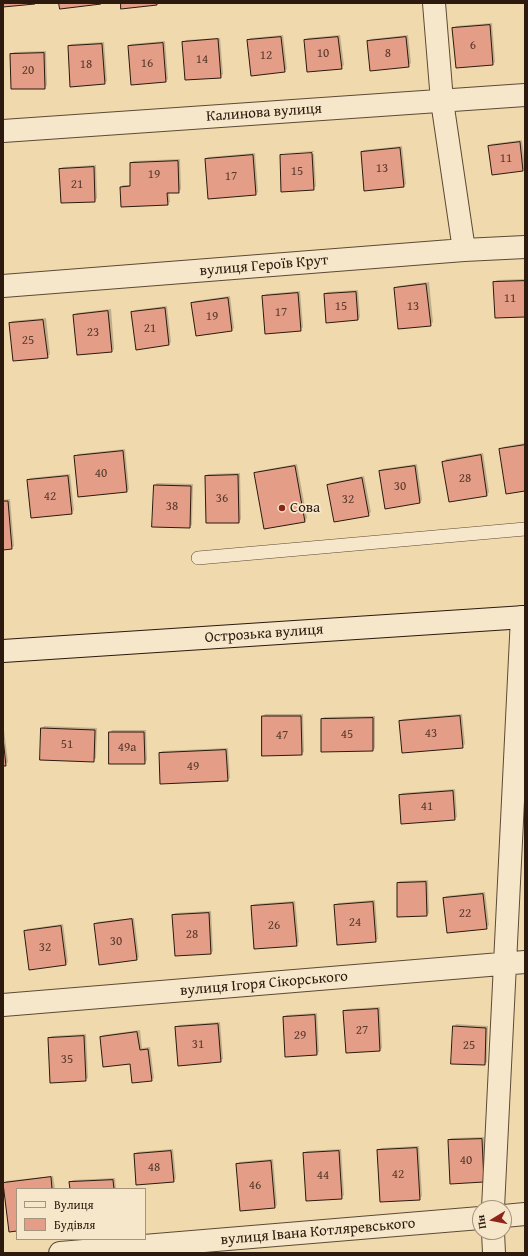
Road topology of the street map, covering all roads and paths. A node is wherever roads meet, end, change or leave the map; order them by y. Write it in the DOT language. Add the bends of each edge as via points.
graph roads {
  1 [pos="434,3"];
  2 [pos="525,95"];
  3 [pos="442,102"];
  4 [pos="3,131"];
  5 [pos="525,246"];
  6 [pos="464,250"];
  7 [pos="3,286"];
  8 [pos="525,529"];
  9 [pos="198,558"];
  10 [pos="523,617"];
  11 [pos="3,651"];
  12 [pos="515,963"];
  13 [pos="3,1005"];
  14 [pos="494,1200"];
  15 [pos="525,1214"];
  16 [pos="512,1215"];
  17 [pos="472,1219"];
  18 [pos="494,1240"];
  19 [pos="60,1253"];
  20 [pos="494,1253"];
  1 -- 3 [label="street"];
  2 -- 3 [label="street, Калинова вулиця"];
  3 -- 4 [label="street, Калинова вулиця"];
  3 -- 6 [label="street"];
  5 -- 6 [label="street, вулиця Героїв Крут"];
  6 -- 7 [label="street, вулиця Героїв Крут"];
  8 -- 9 [label="lane"];
  10 -- 11 [label="street, Острозька вулиця"];
  10 -- 12 [label="street"];
  12 -- 13 [label="street, вулиця Ігоря Сікорського"];
  12 -- 14 [label="street"];
  15 -- 16 [label="street"];
  17 -- 19 [label="street, вулиця Івана Котляревського"];
  18 -- 20 [label="street"];
}
